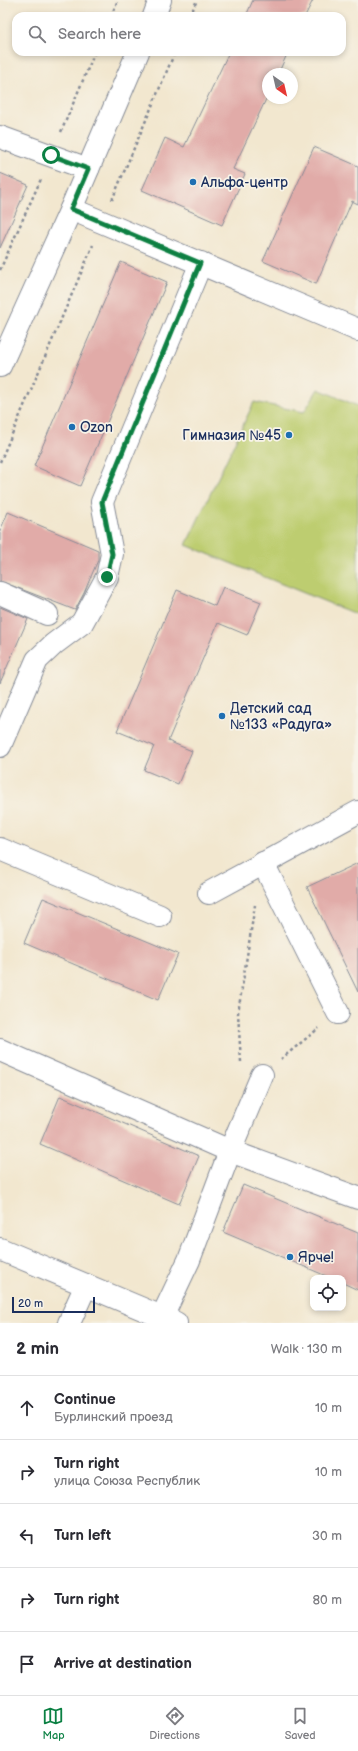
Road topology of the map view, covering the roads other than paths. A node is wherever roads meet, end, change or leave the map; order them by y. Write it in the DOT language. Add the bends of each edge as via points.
graph roads {
  1 [pos="160,0"];
  2 [pos="156,12"];
  3 [pos="136,56"];
  4 [pos="0,137"];
  5 [pos="88,169"];
  6 [pos="71,209"];
  7 [pos="200,263"];
  8 [pos="358,330"];
  9 [pos="0,366"];
  10 [pos="0,593"];
  11 [pos="48,614"];
  12 [pos="0,746"];
  13 [pos="358,812"];
  14 [pos="0,849"];
  15 [pos="263,863"];
  16 [pos="209,893"];
  17 [pos="160,916"];
  18 [pos="338,1013"];
  19 [pos="0,1050"];
  20 [pos="262,1075"];
  21 [pos="230,1151"];
  22 [pos="358,1198"];
  23 [pos="0,1249"];
  24 [pos="86,1285"];
  25 [pos="169,1320"];
  26 [pos="69,1323"];
  1 -- 2 [label="street"];
  3 -- 5 [label="street"];
  4 -- 5 [label="street"];
  5 -- 6 [label="street"];
  6 -- 7 [label="street"];
  6 -- 9 [label="street"];
  7 -- 8 [label="street"];
  7 -- 12 [label="street" via="102,502 112,554 107,577 82,624 54,644 38,660"];
  10 -- 11 [label="street"];
  13 -- 15 [label="street"];
  14 -- 17 [label="street"];
  15 -- 16 [label="street"];
  15 -- 18 [label="street"];
  19 -- 21 [label="street"];
  20 -- 21 [label="street"];
  21 -- 22 [label="street"];
  21 -- 25 [label="street"];
  23 -- 24 [label="street"];
  24 -- 25 [label="street"];
  24 -- 26 [label="street"];
}
